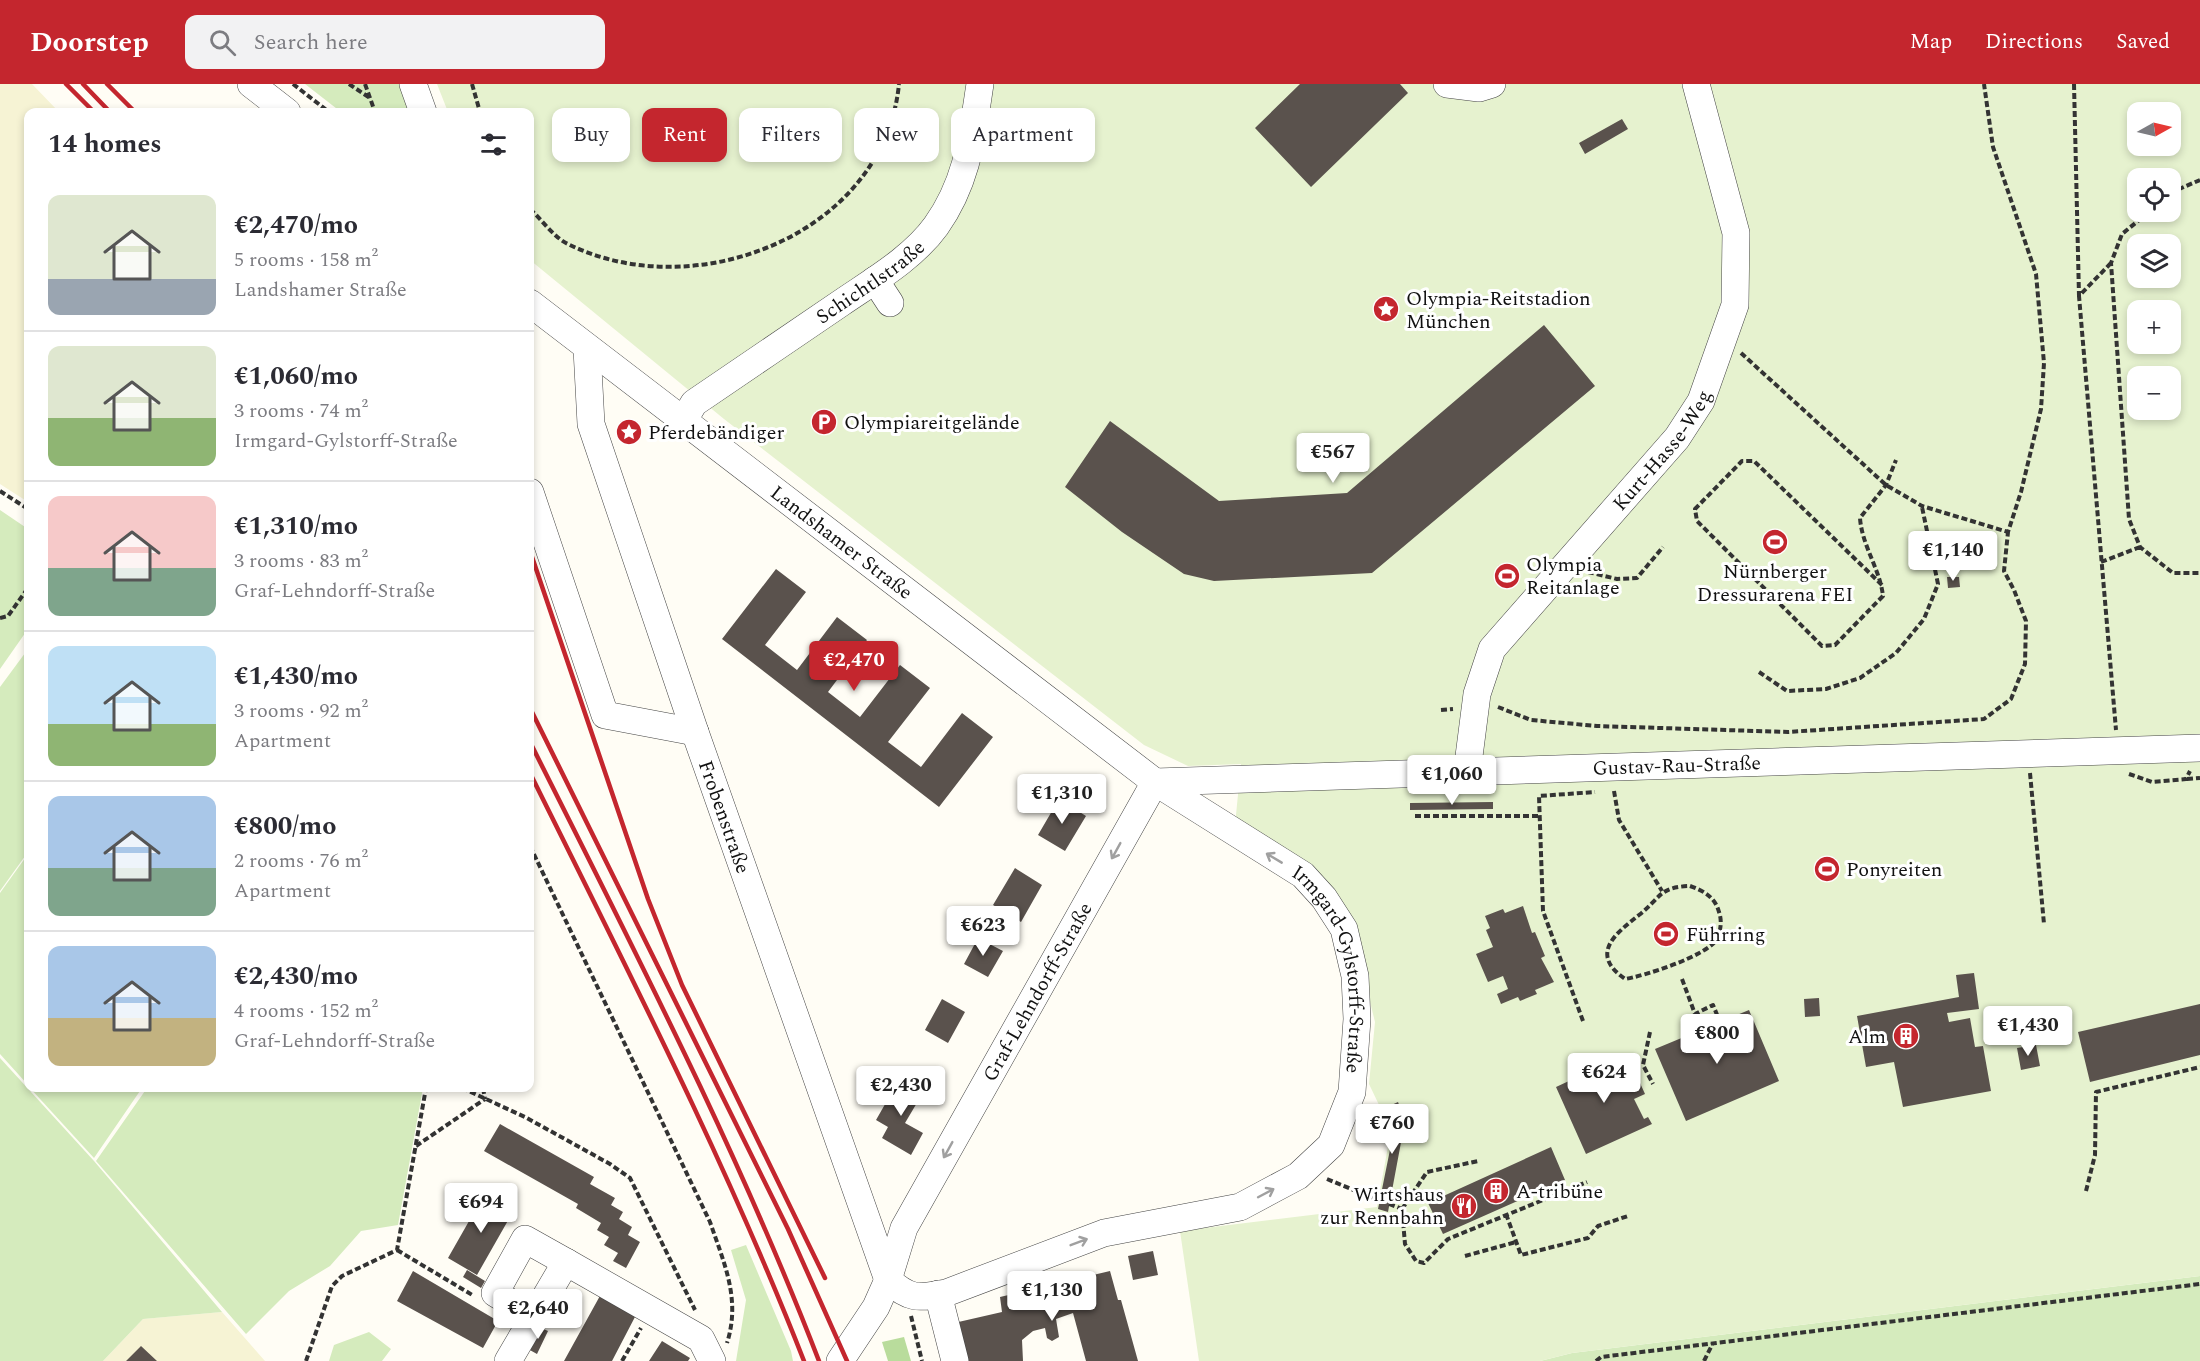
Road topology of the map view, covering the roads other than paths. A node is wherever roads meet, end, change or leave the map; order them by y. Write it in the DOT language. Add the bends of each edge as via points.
graph roads {
  1 [pos="251,84"];
  2 [pos="414,84"];
  3 [pos="980,84"];
  4 [pos="1447,84"];
  5 [pos="1492,84"];
  6 [pos="1696,84"];
  7 [pos="282,108"];
  8 [pos="422,108"];
  9 [pos="875,280"];
  10 [pos="890,303"];
  11 [pos="534,306"];
  12 [pos="587,349"];
  13 [pos="682,423"];
  14 [pos="534,504"];
  15 [pos="695,732"];
  16 [pos="2198,754"];
  17 [pos="1467,772"];
  18 [pos="1155,782"];
  19 [pos="566,1262"];
  20 [pos="896,1288"];
  21 [pos="942,1293"];
  22 [pos="534,1317"];
  23 [pos="707,1350"];
  24 [pos="508,1361"];
  25 [pos="840,1361"];
  26 [pos="955,1361"];
  1 -- 7 [label="street"];
  2 -- 8 [label="street"];
  3 -- 9 [label="street, Schichtlstraße" via="972,146 956,191 936,226"];
  4 -- 5 [label="street" via="1479,88"];
  6 -- 17 [label="street, Kurt-Hasse-Weg" via="1736,233 1735,305 1701,401 1677,438 1492,649 1477,694"];
  9 -- 10 [label="street"];
  9 -- 13 [label="street, Schichtlstraße" via="694,404"];
  11 -- 12 [label="street, Landshamer Straße"];
  12 -- 13 [label="street, Landshamer Straße"];
  12 -- 15 [label="street, Frobenstraße" via="591,424"];
  13 -- 18 [label="street, Landshamer Straße"];
  14 -- 15 [label="street" via="604,715"];
  15 -- 20 [label="street, Frobenstraße"];
  16 -- 17 [label="street, Gustav-Rau-Straße" via="2121,760"];
  17 -- 18 [label="street, Gustav-Rau-Straße"];
  18 -- 20 [label="street, Graf-Lehndorff-Straße, one-way" via="904,1228"];
  21 -- 18 [label="street, Irmgard-Gylstorff-Straße, one-way" via="1104,1233 1240,1207 1305,1170 1331,1145 1352,1092 1357,1019 1355,976 1344,930 1324,898 1303,875"];
  19 -- 22 [label="street"];
  19 -- 22 [label="street" via="525,1239 495,1293"];
  19 -- 23 [label="street"];
  20 -- 21 [label="street, Irmgard-Gylstorff-Straße"];
  20 -- 25 [label="street, Graf-Lehndorff-Straße" via="876,1307"];
  21 -- 26 [label="street"];
  22 -- 24 [label="street"];
}
